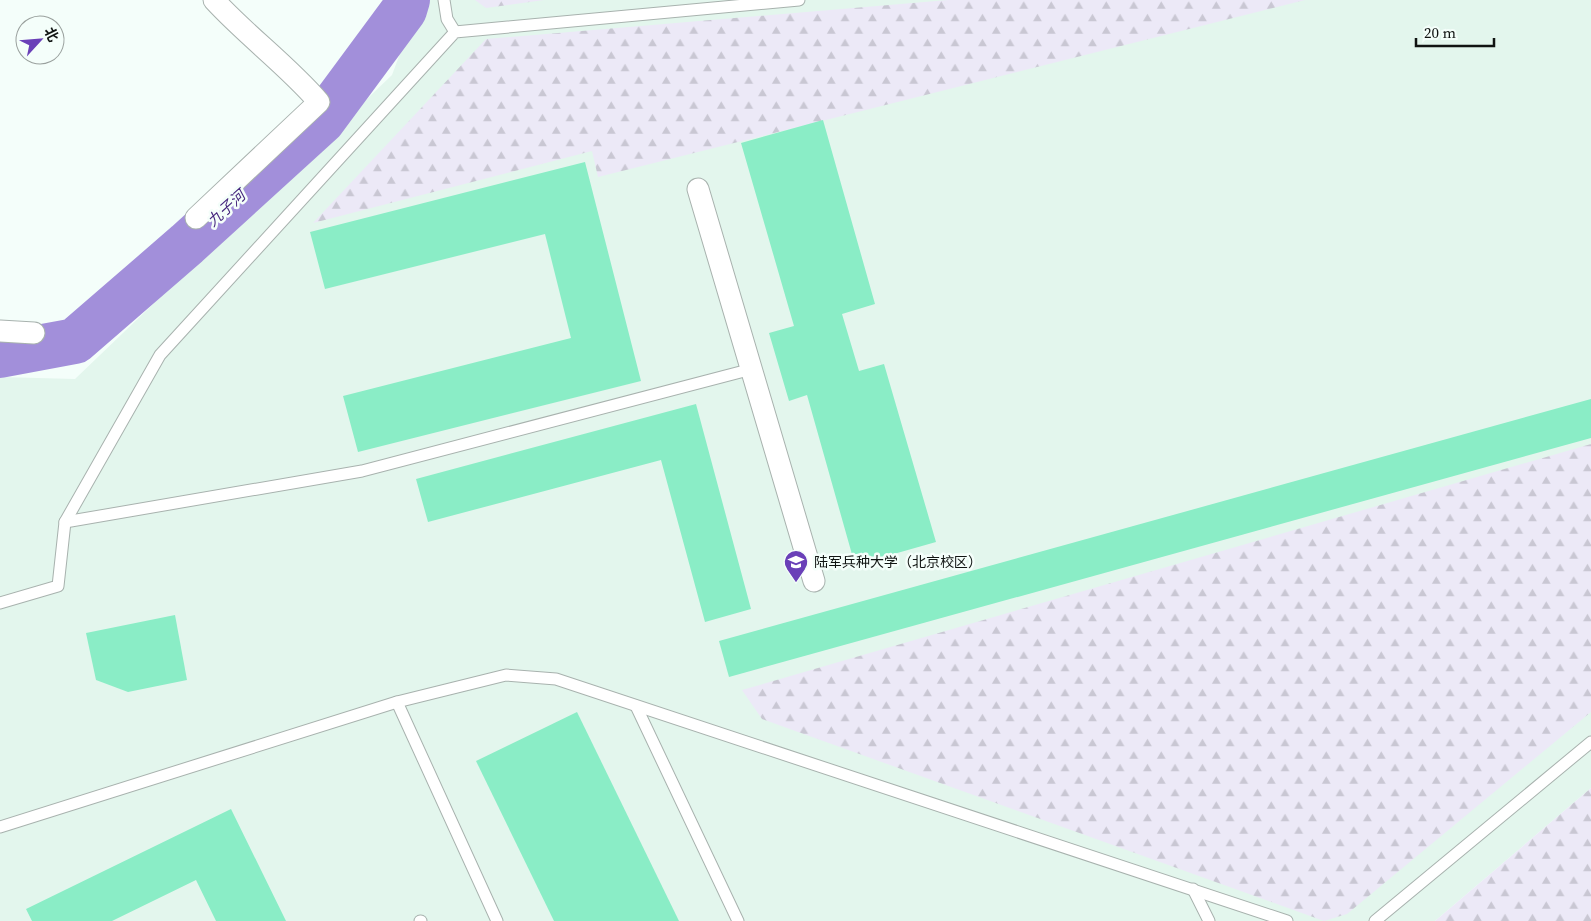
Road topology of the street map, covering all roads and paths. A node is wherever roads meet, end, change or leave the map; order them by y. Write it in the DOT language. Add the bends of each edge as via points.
graph roads {
  1 [pos="214,0"];
  2 [pos="444,0"];
  3 [pos="799,0"];
  4 [pos="455,32"];
  5 [pos="698,189"];
  6 [pos="196,218"];
  7 [pos="0,331"];
  8 [pos="34,333"];
  9 [pos="752,369"];
  10 [pos="65,522"];
  11 [pos="814,580"];
  12 [pos="0,603"];
  13 [pos="397,702"];
  14 [pos="636,706"];
  15 [pos="1591,742"];
  16 [pos="0,828"];
  17 [pos="1193,889"];
  18 [pos="498,921"];
  19 [pos="738,921"];
  20 [pos="1209,921"];
  21 [pos="1287,921"];
  22 [pos="1376,921"];
  1 -- 6 [label="street" via="302,82 319,102"];
  2 -- 4 [label="lane" via="447,19"];
  3 -- 4 [label="lane"];
  4 -- 10 [label="lane" via="160,355"];
  5 -- 9 [label="street"];
  7 -- 8 [label="street"];
  9 -- 10 [label="lane" via="362,471"];
  9 -- 11 [label="street"];
  10 -- 12 [label="lane" via="58,586"];
  13 -- 14 [label="lane" via="506,675 556,679"];
  13 -- 16 [label="lane"];
  13 -- 18 [label="lane"];
  14 -- 17 [label="lane"];
  14 -- 19 [label="lane"];
  15 -- 22 [label="lane"];
  17 -- 20 [label="lane"];
  17 -- 21 [label="lane"];
}
